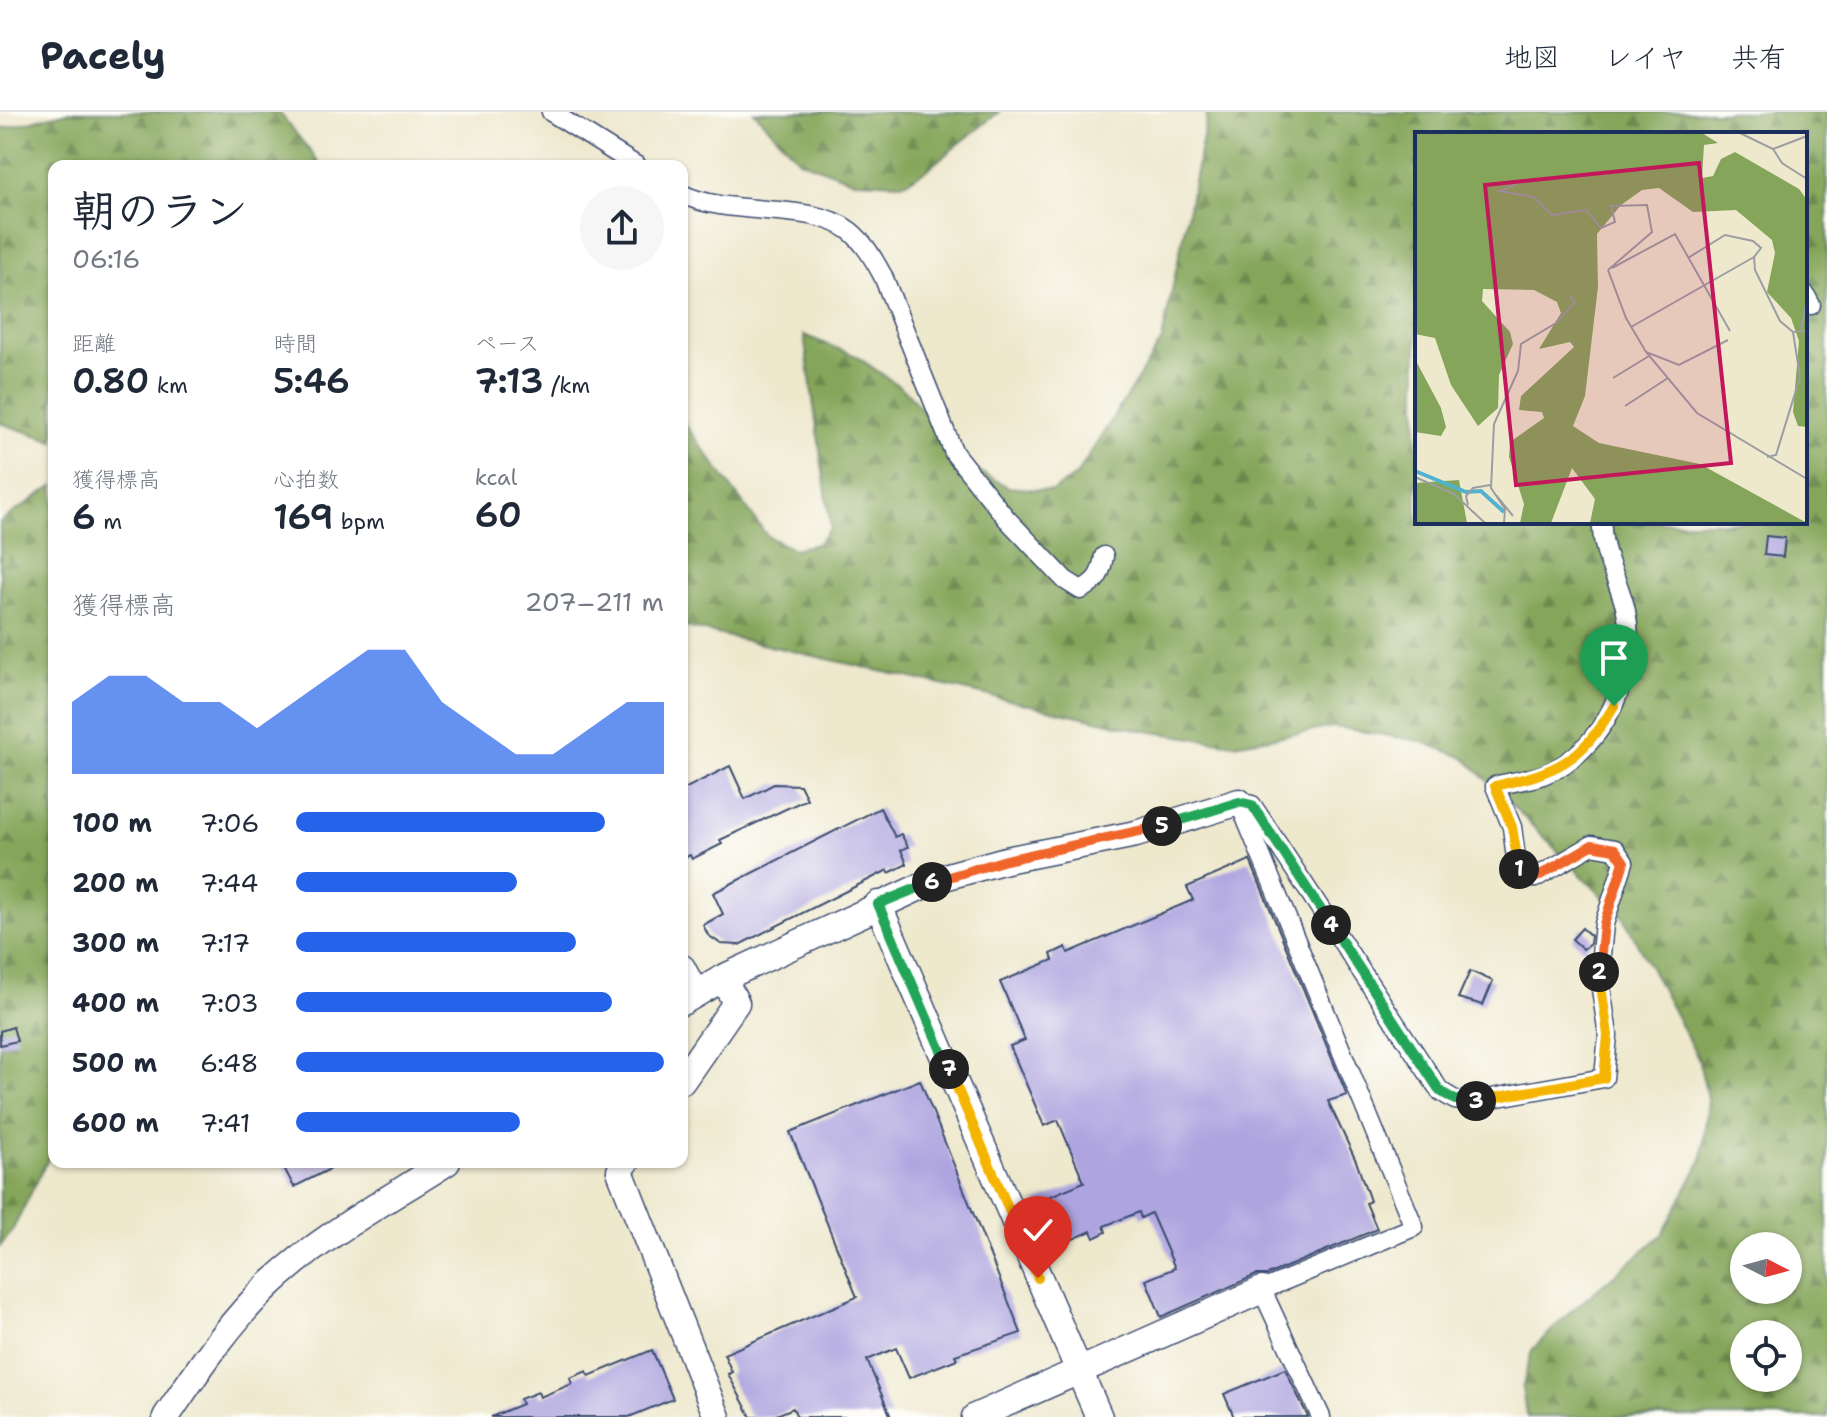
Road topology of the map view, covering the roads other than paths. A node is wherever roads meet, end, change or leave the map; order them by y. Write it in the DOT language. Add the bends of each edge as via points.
graph roads {
  1 [pos="551,112"];
  2 [pos="627,160"];
  3 [pos="688,197"];
  4 [pos="1602,524"];
  5 [pos="1104,556"];
  6 [pos="1239,802"];
  7 [pos="878,904"];
  8 [pos="723,978"];
  9 [pos="688,998"];
  10 [pos="688,1072"];
  11 [pos="438,1168"];
  12 [pos="622,1168"];
  13 [pos="1262,1290"];
  14 [pos="1078,1371"];
  15 [pos="166,1417"];
  16 [pos="717,1417"];
  17 [pos="975,1417"];
  18 [pos="1099,1417"];
  19 [pos="1321,1417"];
  1 -- 2 [label="street"];
  3 -- 5 [label="street" via="710,206 825,218 849,231 883,276 954,453 971,475 1006,518 1081,590 1101,576"];
  4 -- 6 [label="street" via="1628,626 1614,706 1592,741 1573,758 1544,775 1495,786 1522,872 1535,878 1592,845 1615,849 1624,862 1604,924 1599,976 1608,1035 1604,1078 1470,1102 1440,1091 1252,805"];
  6 -- 7 [label="street" via="1136,834 937,879"];
  6 -- 13 [label="street" via="1414,1227"];
  7 -- 8 [label="street"];
  7 -- 14 [label="street"];
  8 -- 9 [label="street"];
  8 -- 10 [label="street" via="736,1003"];
  11 -- 15 [label="street" via="322,1243 272,1283 228,1328"];
  12 -- 16 [label="street"];
  13 -- 14 [label="street"];
  13 -- 19 [label="street"];
  14 -- 17 [label="street"];
  14 -- 18 [label="street"];
}
